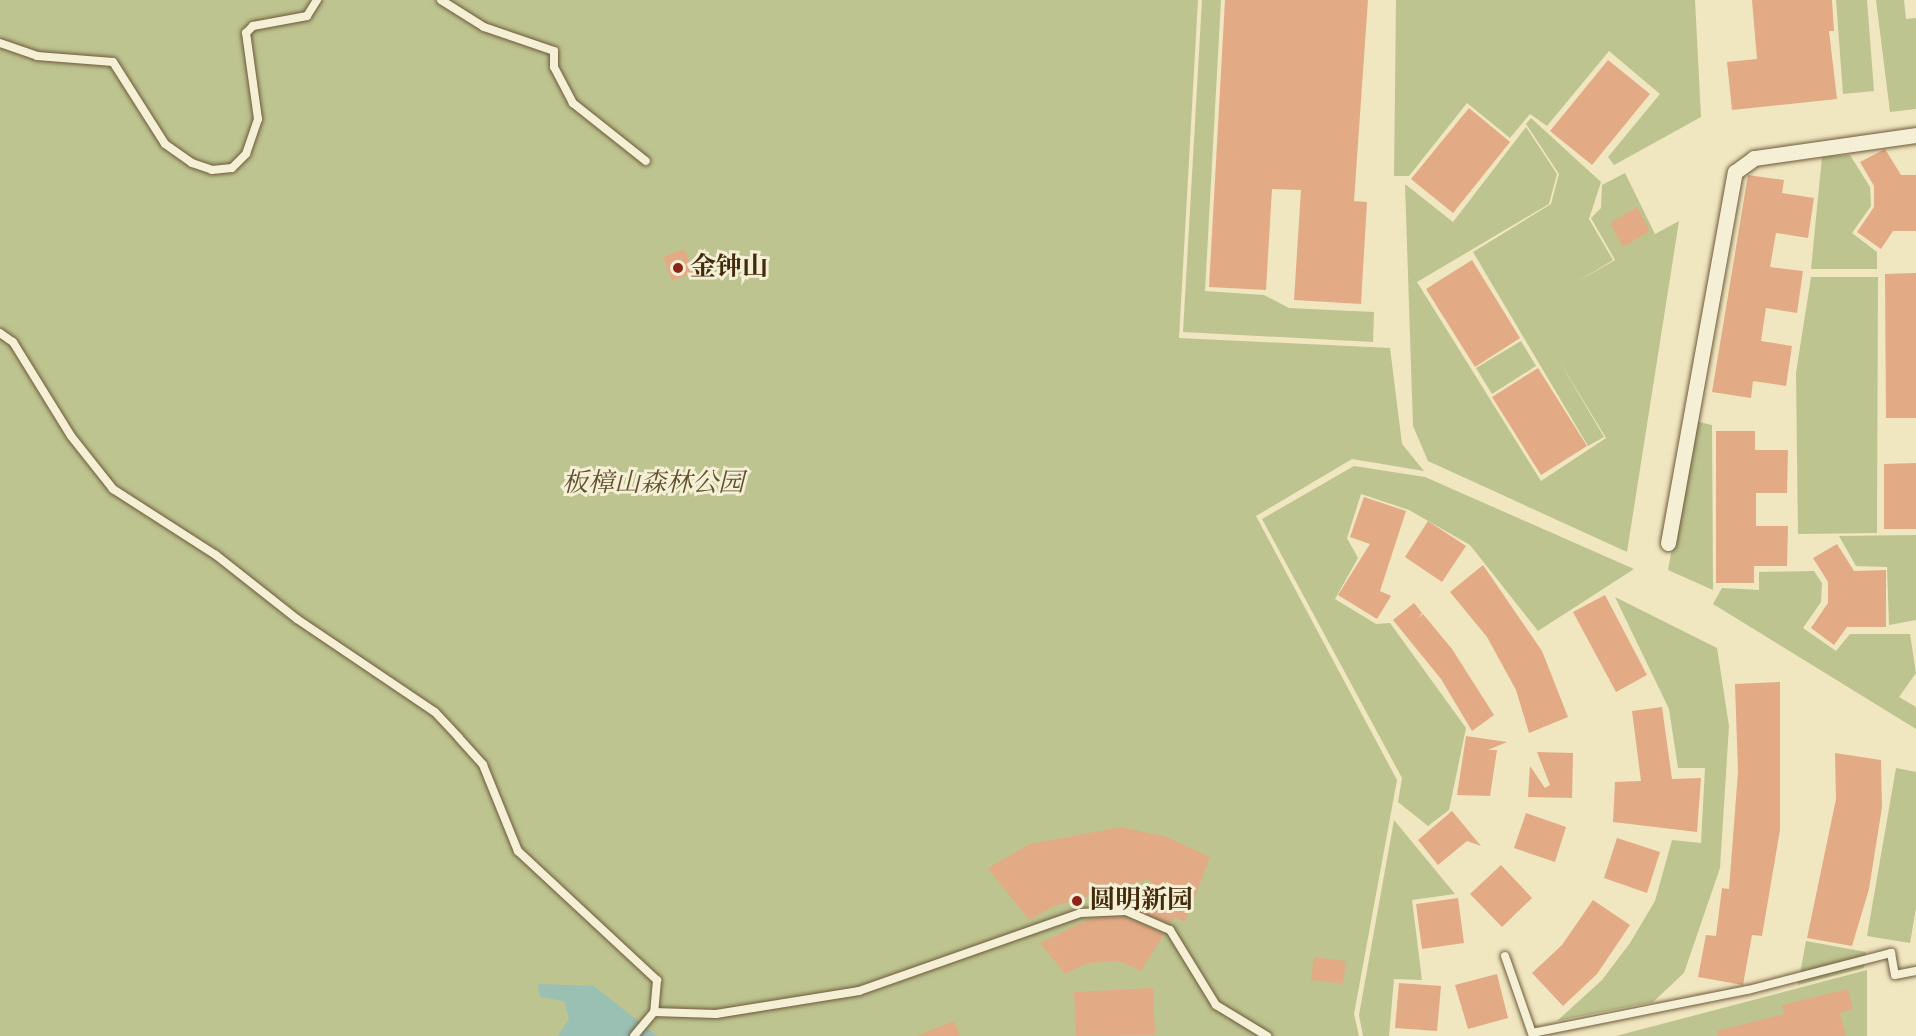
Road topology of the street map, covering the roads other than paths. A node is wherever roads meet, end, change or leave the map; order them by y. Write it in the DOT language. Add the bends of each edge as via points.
graph roads {
  1 [pos="317,0"];
  2 [pos="441,0"];
  3 [pos="0,43"];
  4 [pos="1916,135"];
  5 [pos="646,161"];
  6 [pos="0,333"];
  7 [pos="1668,543"];
  8 [pos="1505,956"];
  9 [pos="1916,971"];
  10 [pos="654,1012"];
  11 [pos="634,1036"];
  12 [pos="1267,1036"];
  1 -- 3 [label="lane" via="307,16 253,26 246,33 258,119 246,154 232,168 212,170 192,163 165,144 113,62 37,56"];
  2 -- 5 [label="lane" via="484,27 554,51 557,73 573,103"];
  4 -- 7 [label="street" via="1754,158 1735,172"];
  6 -- 10 [label="lane" via="13,342 71,436 112,489 216,555 297,619 435,712 483,765 518,851 657,980"];
  8 -- 9 [label="lane" via="1532,1033 1748,990 1891,953 1895,975"];
  10 -- 11 [label="lane"];
  10 -- 12 [label="lane" via="716,1014 859,991 1080,912 1126,911 1170,930 1216,1005"];
}
